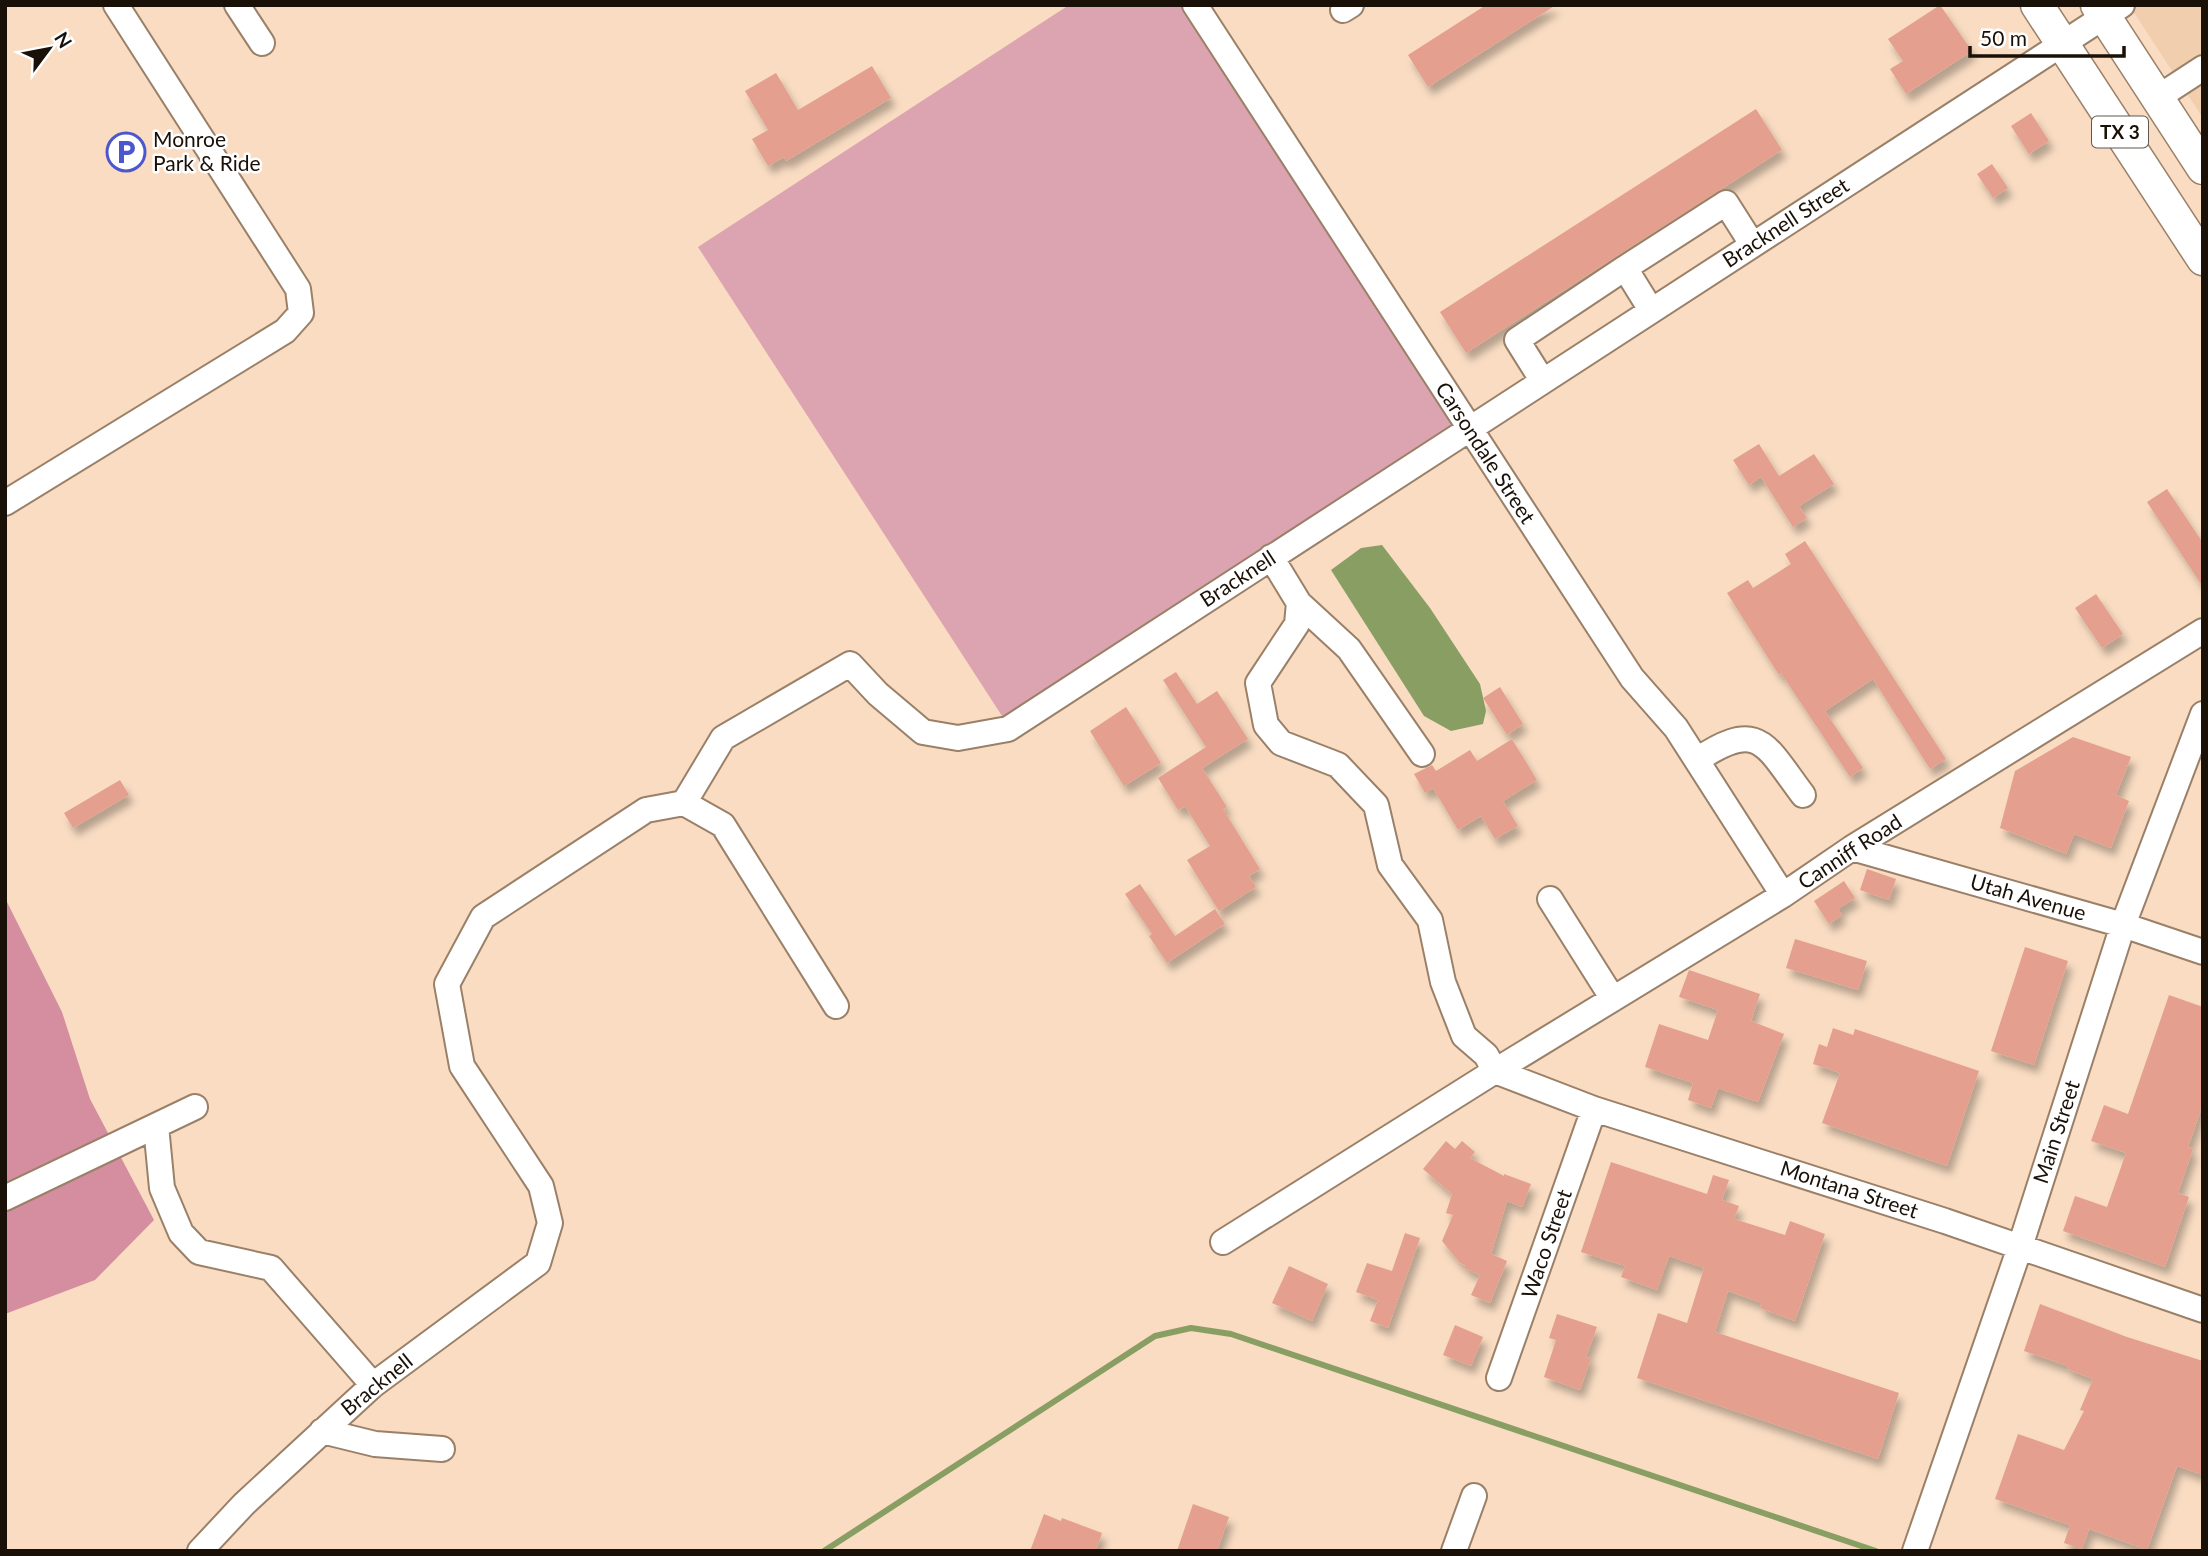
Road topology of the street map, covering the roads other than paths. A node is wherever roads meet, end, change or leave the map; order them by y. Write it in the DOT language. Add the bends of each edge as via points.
graph roads {
  1 [pos="116,5"];
  2 [pos="237,5"];
  3 [pos="1195,5"];
  4 [pos="2037,5"];
  5 [pos="2108,9"];
  6 [pos="262,43"];
  7 [pos="2063,44"];
  8 [pos="2203,68"];
  9 [pos="2157,98"];
  10 [pos="2203,168"];
  11 [pos="1752,244"];
  12 [pos="2203,259"];
  13 [pos="1625,268"];
  14 [pos="1651,310"];
  15 [pos="1542,380"];
  16 [pos="1468,428"];
  17 [pos="5,503"];
  18 [pos="1271,557"];
  19 [pos="1299,603"];
  20 [pos="2203,631"];
  21 [pos="2203,714"];
  22 [pos="1422,754"];
  23 [pos="1697,760"];
  24 [pos="1803,795"];
  25 [pos="684,803"];
  26 [pos="1852,848"];
  27 [pos="1783,895"];
  28 [pos="1550,899"];
  29 [pos="2123,925"];
  30 [pos="2203,952"];
  31 [pos="1613,999"];
  32 [pos="836,1006"];
  33 [pos="1495,1071"];
  34 [pos="195,1107"];
  35 [pos="1594,1109"];
  36 [pos="156,1126"];
  37 [pos="5,1198"];
  38 [pos="1223,1242"];
  39 [pos="2020,1247"];
  40 [pos="2203,1310"];
  41 [pos="1499,1378"];
  42 [pos="373,1385"];
  43 [pos="322,1431"];
  44 [pos="442,1449"];
  45 [pos="1474,1496"];
  46 [pos="1917,1544"];
  47 [pos="200,1551"];
  48 [pos="1454,1551"];
  1 -- 17 [label="street" via="299,289 301,313 285,331"];
  2 -- 6 [label="street"];
  3 -- 16 [label="street, Carsondale Street"];
  4 -- 7 [label="main road, TX 3"];
  5 -- 7 [label="street, Bracknell Street"];
  5 -- 9 [label="main road, TX 3"];
  7 -- 11 [label="street, Bracknell Street"];
  7 -- 12 [label="main road, TX 3"];
  8 -- 9 [label="street"];
  9 -- 10 [label="main road, TX 3"];
  11 -- 13 [label="street" via="1726,203"];
  11 -- 14 [label="street, Bracknell Street"];
  13 -- 14 [label="street"];
  13 -- 15 [label="street" via="1517,340"];
  14 -- 15 [label="street, Bracknell Street"];
  15 -- 16 [label="street, Bracknell Street"];
  16 -- 18 [label="street, Bracknell"];
  16 -- 23 [label="street, Carsondale Street" via="1632,678"];
  18 -- 19 [label="street"];
  18 -- 25 [label="street, Bracknell" via="1008,729 958,738 923,732 850,664 723,738"];
  19 -- 22 [label="street" via="1349,649"];
  19 -- 33 [label="street" via="1297,624 1258,684 1266,725 1281,743 1338,765 1376,805 1390,865 1430,920 1443,982 1464,1036 1486,1055"];
  20 -- 26 [label="street, Canniff Road"];
  21 -- 29 [label="street, Main Street"];
  23 -- 24 [label="street" via="1744,737 1770,752"];
  23 -- 27 [label="street, Carsondale Street"];
  25 -- 32 [label="street" via="723,825"];
  25 -- 42 [label="street, Bracknell" via="646,810 483,917 447,984 462,1066 541,1186 550,1223 538,1263"];
  26 -- 27 [label="street, Canniff Road"];
  26 -- 29 [label="street, Utah Avenue"];
  27 -- 31 [label="street, Canniff Road"];
  28 -- 31 [label="street"];
  29 -- 30 [label="street, Utah Avenue"];
  29 -- 39 [label="street, Main Street"];
  31 -- 33 [label="street, Canniff Road"];
  33 -- 35 [label="street, Montana Street"];
  33 -- 38 [label="street, Canniff Road"];
  34 -- 36 [label="street"];
  35 -- 39 [label="street, Montana Street"];
  35 -- 41 [label="street, Waco Street"];
  36 -- 37 [label="street"];
  36 -- 42 [label="street" via="162,1188 181,1233 199,1252 271,1268"];
  39 -- 40 [label="street, Montana Street"];
  39 -- 46 [label="street, Main Street"];
  42 -- 43 [label="street, Bracknell"];
  43 -- 44 [label="street" via="375,1444"];
  43 -- 47 [label="street, Bracknell"];
  45 -- 48 [label="street"];
}
